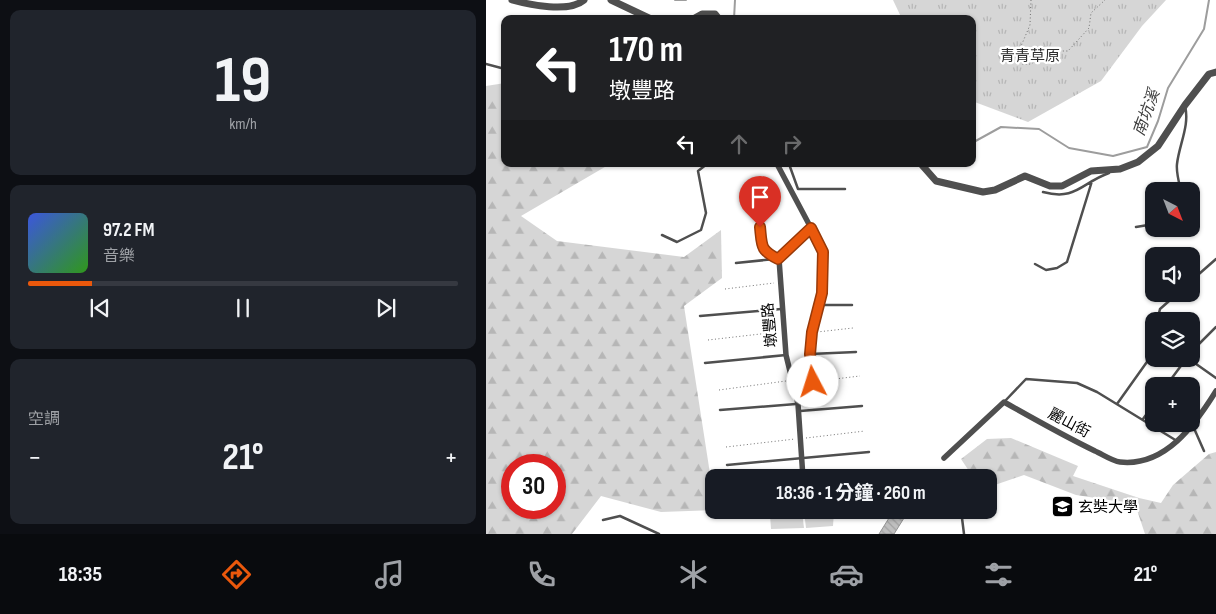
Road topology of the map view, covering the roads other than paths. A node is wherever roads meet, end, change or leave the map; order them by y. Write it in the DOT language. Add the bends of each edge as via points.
graph roads {
  1 [pos="512,0"];
  2 [pos="584,0"];
  3 [pos="612,0"];
  4 [pos="643,15"];
  5 [pos="486,64"];
  6 [pos="501,68"];
  7 [pos="1216,72"];
  8 [pos="1185,105"];
  9 [pos="703,167"];
  10 [pos="778,167"];
  11 [pos="790,167"];
  12 [pos="924,167"];
  13 [pos="1120,169"];
  14 [pos="1092,181"];
  15 [pos="1180,182"];
  16 [pos="756,187"];
  17 [pos="845,189"];
  18 [pos="1043,192"];
  19 [pos="1145,225"];
  20 [pos="1136,226"];
  21 [pos="811,228"];
  22 [pos="662,235"];
  23 [pos="778,259"];
  24 [pos="1216,259"];
  25 [pos="736,263"];
  26 [pos="1035,264"];
  27 [pos="1200,273"];
  28 [pos="1167,302"];
  29 [pos="818,305"];
  30 [pos="852,305"];
  31 [pos="781,309"];
  32 [pos="1159,312"];
  33 [pos="700,316"];
  34 [pos="1216,326"];
  35 [pos="1200,343"];
  36 [pos="856,352"];
  37 [pos="810,354"];
  38 [pos="786,355"];
  39 [pos="705,363"];
  40 [pos="1145,365"];
  41 [pos="1181,367"];
  42 [pos="1199,367"];
  43 [pos="1173,377"];
  44 [pos="1216,378"];
  45 [pos="813,382"];
  46 [pos="1216,391"];
  47 [pos="1004,402"];
  48 [pos="798,404"];
  49 [pos="1117,404"];
  50 [pos="862,406"];
  51 [pos="720,410"];
  52 [pos="798,411"];
  53 [pos="1200,414"];
  54 [pos="1145,416"];
  55 [pos="1142,420"];
  56 [pos="1186,432"];
  57 [pos="1195,432"];
  58 [pos="1178,441"];
  59 [pos="1204,451"];
  60 [pos="869,452"];
  61 [pos="802,458"];
  62 [pos="944,458"];
  63 [pos="727,465"];
  64 [pos="803,469"];
  65 [pos="962,519"];
  66 [pos="604,520"];
  67 [pos="659,534"];
  68 [pos="964,534"];
  1 -- 2 [label="street" via="564,8"];
  3 -- 4 [label="street"];
  5 -- 6 [label="lane"];
  7 -- 8 [label="street" via="1209,74"];
  8 -- 13 [label="street" via="1158,146 1138,162"];
  8 -- 15 [label="lane" via="1187,114 1177,165"];
  9 -- 22 [label="lane" via="698,171 706,213 701,230 677,242"];
  10 -- 21 [label="street"];
  11 -- 17 [label="lane" via="798,189"];
  12 -- 13 [label="street" via="936,181 983,192 1024,176 1050,186 1062,186 1091,171"];
  13 -- 14 [label="lane"];
  14 -- 18 [label="lane" via="1068,195"];
  14 -- 26 [label="lane" via="1067,262 1046,270"];
  16 -- 23 [label="street" via="762,246 765,252"];
  19 -- 20 [label="lane"];
  21 -- 23 [label="street"];
  21 -- 29 [label="street" via="823,252 822,293"];
  23 -- 25 [label="lane"];
  23 -- 31 [label="street, 墩豐路"];
  24 -- 27 [label="lane"];
  28 -- 32 [label="lane"];
  29 -- 30 [label="lane"];
  29 -- 37 [label="street"];
  31 -- 33 [label="lane"];
  31 -- 38 [label="street, 墩豐路"];
  34 -- 35 [label="lane"];
  36 -- 37 [label="lane"];
  37 -- 45 [label="street"];
  38 -- 39 [label="lane"];
  38 -- 48 [label="street, 墩豐路"];
  40 -- 49 [label="lane"];
  41 -- 43 [label="lane"];
  42 -- 44 [label="lane"];
  46 -- 53 [label="street, 麗山街"];
  47 -- 49 [label="lane" via="1026,379 1076,383"];
  47 -- 58 [label="street, 麗山街" via="1118,462 1140,461 1160,454"];
  47 -- 62 [label="street"];
  48 -- 51 [label="lane"];
  48 -- 52 [label="street, 墩豐路"];
  49 -- 55 [label="lane"];
  50 -- 52 [label="lane"];
  52 -- 61 [label="street, 墩豐路"];
  54 -- 55 [label="lane"];
  55 -- 58 [label="lane"];
  56 -- 58 [label="street, 麗山街"];
  57 -- 59 [label="lane"];
  60 -- 61 [label="lane"];
  61 -- 63 [label="lane"];
  61 -- 64 [label="street, 墩豐路"];
  65 -- 68 [label="lane"];
  66 -- 67 [label="lane" via="620,516"];
}
